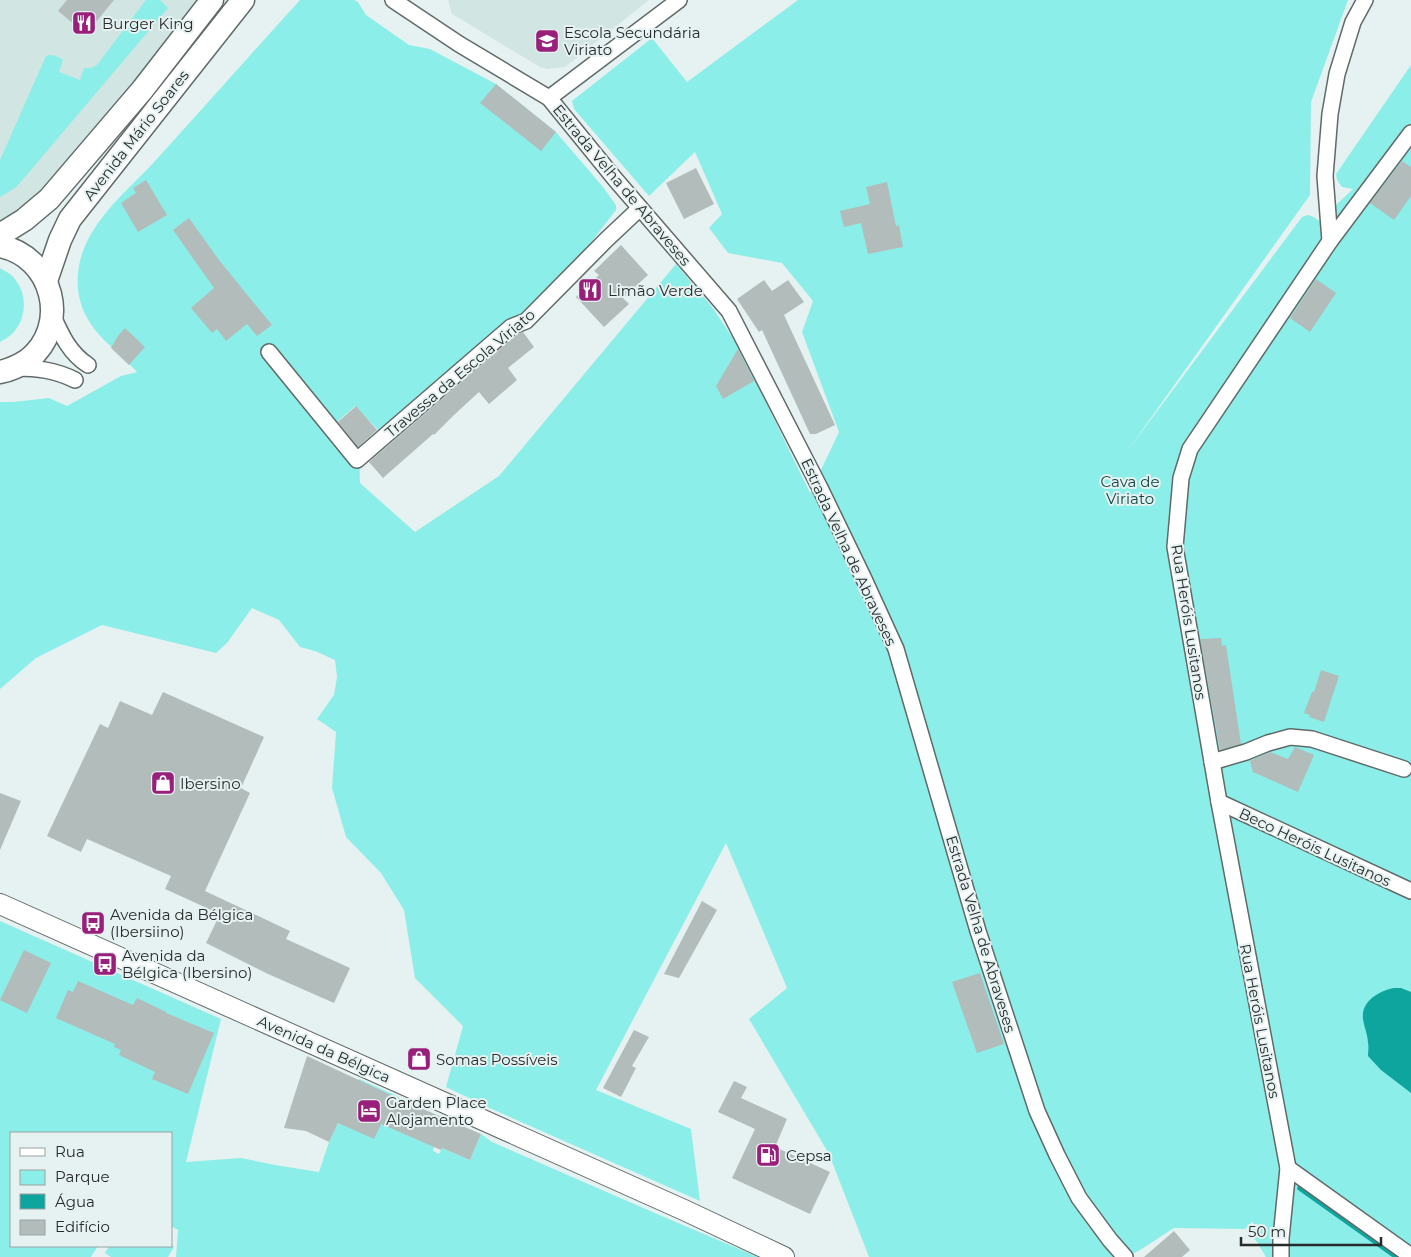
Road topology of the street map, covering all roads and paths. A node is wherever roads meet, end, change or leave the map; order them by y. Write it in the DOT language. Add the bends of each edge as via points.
graph roads {
  1 [pos="212,0"];
  2 [pos="243,0"];
  3 [pos="393,0"];
  4 [pos="679,0"];
  5 [pos="1365,0"];
  6 [pos="549,98"];
  7 [pos="1411,133"];
  8 [pos="640,208"];
  9 [pos="0,235"];
  10 [pos="1330,241"];
  11 [pos="0,246"];
  12 [pos="46,280"];
  13 [pos="52,314"];
  14 [pos="269,352"];
  15 [pos="88,365"];
  16 [pos="7,370"];
  17 [pos="75,380"];
  18 [pos="1212,762"];
  19 [pos="1404,769"];
  20 [pos="1219,802"];
  21 [pos="1411,891"];
  22 [pos="0,904"];
  23 [pos="1288,1168"];
  24 [pos="1411,1256"];
  25 [pos="784,1257"];
  26 [pos="1125,1257"];
  27 [pos="1281,1257"];
  1 -- 9 [label="main road, Avenida Mário Soares" via="50,200"];
  2 -- 12 [label="main road, Avenida Mário Soares" via="70,219"];
  3 -- 6 [label="street, Estrada Velha de Abraveses"];
  4 -- 6 [label="street"];
  5 -- 10 [label="street" via="1353,22 1337,74 1332,105 1325,176"];
  6 -- 8 [label="street, Estrada Velha de Abraveses"];
  7 -- 10 [label="street, Rua Heróis Lusitanos"];
  8 -- 14 [label="street, Travessa da Escola Viriato" via="526,321 511,327 357,460"];
  8 -- 26 [label="street, Estrada Velha de Abraveses" via="729,311 864,579 896,649 978,930 1038,1110 1079,1198"];
  10 -- 18 [label="street, Rua Heróis Lusitanos" via="1190,449 1181,478 1175,547"];
  11 -- 12 [label="main road" via="20,253"];
  12 -- 13 [label="main road"];
  13 -- 15 [label="street" via="71,350"];
  13 -- 16 [label="main road" via="40,346 29,359"];
  16 -- 17 [label="street" via="36,368"];
  18 -- 19 [label="street" via="1290,737 1312,739"];
  18 -- 20 [label="street, Rua Heróis Lusitanos"];
  20 -- 21 [label="street, Beco Heróis Lusitanos"];
  20 -- 23 [label="street, Rua Heróis Lusitanos"];
  22 -- 25 [label="main road, Avenida da Bélgica"];
  23 -- 24 [label="street"];
  23 -- 27 [label="street, Rua Heróis Lusitanos"];
}
